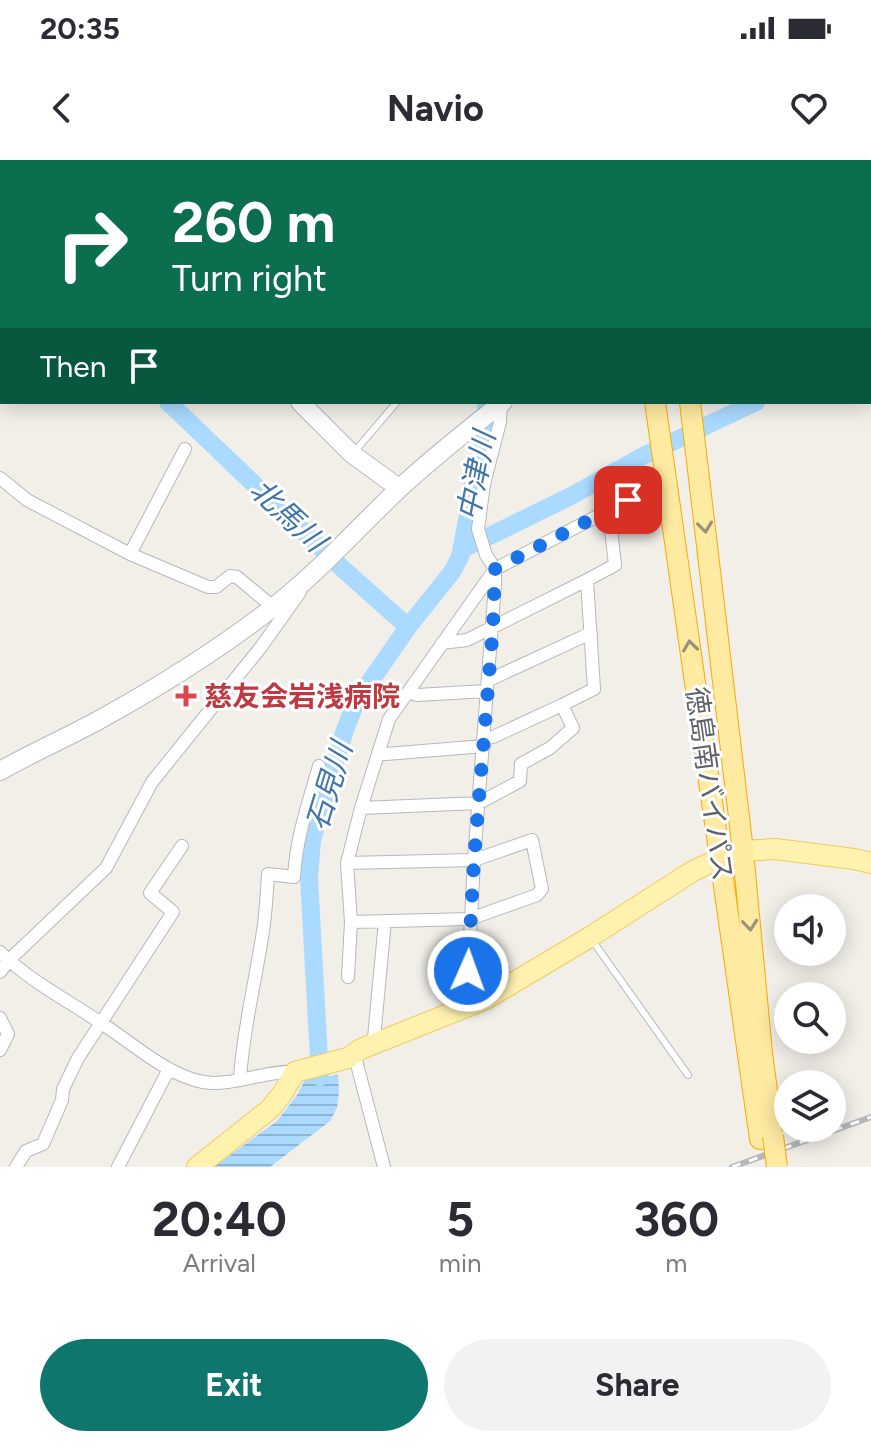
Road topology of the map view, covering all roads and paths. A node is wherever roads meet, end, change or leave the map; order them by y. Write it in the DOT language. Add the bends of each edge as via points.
graph roads {
  1 [pos="302,404"];
  2 [pos="394,404"];
  3 [pos="655,404"];
  4 [pos="499,406"];
  5 [pos="691,406"];
  6 [pos="185,449"];
  7 [pos="352,454"];
  8 [pos="0,478"];
  9 [pos="399,488"];
  10 [pos="648,490"];
  11 [pos="609,511"];
  12 [pos="130,554"];
  13 [pos="495,569"];
  14 [pos="311,577"];
  15 [pos="587,580"];
  16 [pos="273,607"];
  17 [pos="493,627"];
  18 [pos="244,629"];
  19 [pos="591,633"];
  20 [pos="442,643"];
  21 [pos="261,647"];
  22 [pos="488,686"];
  23 [pos="408,692"];
  24 [pos="562,705"];
  25 [pos="484,742"];
  26 [pos="378,753"];
  27 [pos="319,766"];
  28 [pos="0,771"];
  29 [pos="479,803"];
  30 [pos="361,808"];
  31 [pos="182,846"];
  32 [pos="743,851"];
  33 [pos="721,858"];
  34 [pos="474,860"];
  35 [pos="347,863"];
  36 [pos="871,863"];
  37 [pos="470,919"];
  38 [pos="385,921"];
  39 [pos="351,922"];
  40 [pos="590,937"];
  41 [pos="4,956"];
  42 [pos="0,972"];
  43 [pos="348,977"];
  44 [pos="470,1006"];
  45 [pos="0,1018"];
  46 [pos="100,1022"];
  47 [pos="376,1043"];
  48 [pos="0,1050"];
  49 [pos="345,1057"];
  50 [pos="169,1069"];
  51 [pos="298,1071"];
  52 [pos="688,1075"];
  53 [pos="240,1079"];
  54 [pos="766,1138"];
  55 [pos="16,1167"];
  56 [pos="118,1167"];
  57 [pos="197,1167"];
  58 [pos="384,1167"];
  59 [pos="763,1167"];
  60 [pos="777,1167"];
  1 -- 7 [label="main road"];
  2 -- 7 [label="lane"];
  33 -- 3 [label="highway, 徳島南バイパス, one-way"];
  4 -- 9 [label="main road"];
  4 -- 13 [label="street" via="500,422 484,484 481,540"];
  5 -- 32 [label="highway, 徳島南バイパス, one-way"];
  6 -- 12 [label="street"];
  7 -- 9 [label="main road"];
  8 -- 12 [label="street" via="27,500"];
  9 -- 14 [label="main road"];
  10 -- 11 [label="street"];
  11 -- 13 [label="street"];
  11 -- 15 [label="street" via="615,565"];
  12 -- 16 [label="street" via="208,587 237,577"];
  13 -- 17 [label="street"];
  13 -- 20 [label="street"];
  14 -- 16 [label="main road"];
  14 -- 21 [label="street"];
  15 -- 17 [label="street"];
  15 -- 19 [label="street"];
  16 -- 18 [label="main road"];
  17 -- 20 [label="street" via="467,640"];
  17 -- 22 [label="street"];
  18 -- 21 [label="street" via="253,631"];
  18 -- 28 [label="main road" via="120,708"];
  19 -- 22 [label="street"];
  19 -- 24 [label="street" via="594,689"];
  20 -- 23 [label="street"];
  21 -- 41 [label="street" via="152,782 106,868"];
  22 -- 23 [label="street"];
  22 -- 25 [label="street"];
  23 -- 26 [label="street" via="389,719"];
  24 -- 25 [label="street"];
  24 -- 29 [label="street" via="573,728 521,764 520,781"];
  25 -- 26 [label="street"];
  25 -- 29 [label="street"];
  26 -- 30 [label="street"];
  27 -- 53 [label="street" via="300,830 294,877 268,874"];
  29 -- 30 [label="street"];
  29 -- 34 [label="street"];
  30 -- 35 [label="street"];
  31 -- 46 [label="street" via="150,893 173,912"];
  32 -- 33 [label="main road"];
  32 -- 36 [label="main road" via="775,849"];
  32 -- 54 [label="highway, 徳島南バイパス, one-way"];
  33 -- 40 [label="main road"];
  33 -- 54 [label="highway, 徳島南バイパス"];
  34 -- 35 [label="street"];
  34 -- 37 [label="street"];
  34 -- 37 [label="street" via="532,840 542,889"];
  35 -- 39 [label="street"];
  37 -- 38 [label="street"];
  37 -- 44 [label="street"];
  38 -- 39 [label="street"];
  38 -- 47 [label="street"];
  39 -- 43 [label="street"];
  40 -- 44 [label="main road"];
  40 -- 52 [label="lane"];
  41 -- 42 [label="street"];
  41 -- 46 [label="street"];
  44 -- 47 [label="main road"];
  45 -- 48 [label="street" via="8,1034"];
  46 -- 50 [label="street"];
  46 -- 55 [label="street" via="63,1089 43,1144 26,1151"];
  47 -- 49 [label="main road"];
  49 -- 51 [label="main road"];
  49 -- 58 [label="street"];
  50 -- 53 [label="street" via="207,1083"];
  50 -- 56 [label="street"];
  51 -- 53 [label="street"];
  51 -- 57 [label="main road" via="270,1109"];
  54 -- 59 [label="highway, 徳島南バイパス"];
  54 -- 60 [label="highway, 徳島南バイパス, bridge"];
}
